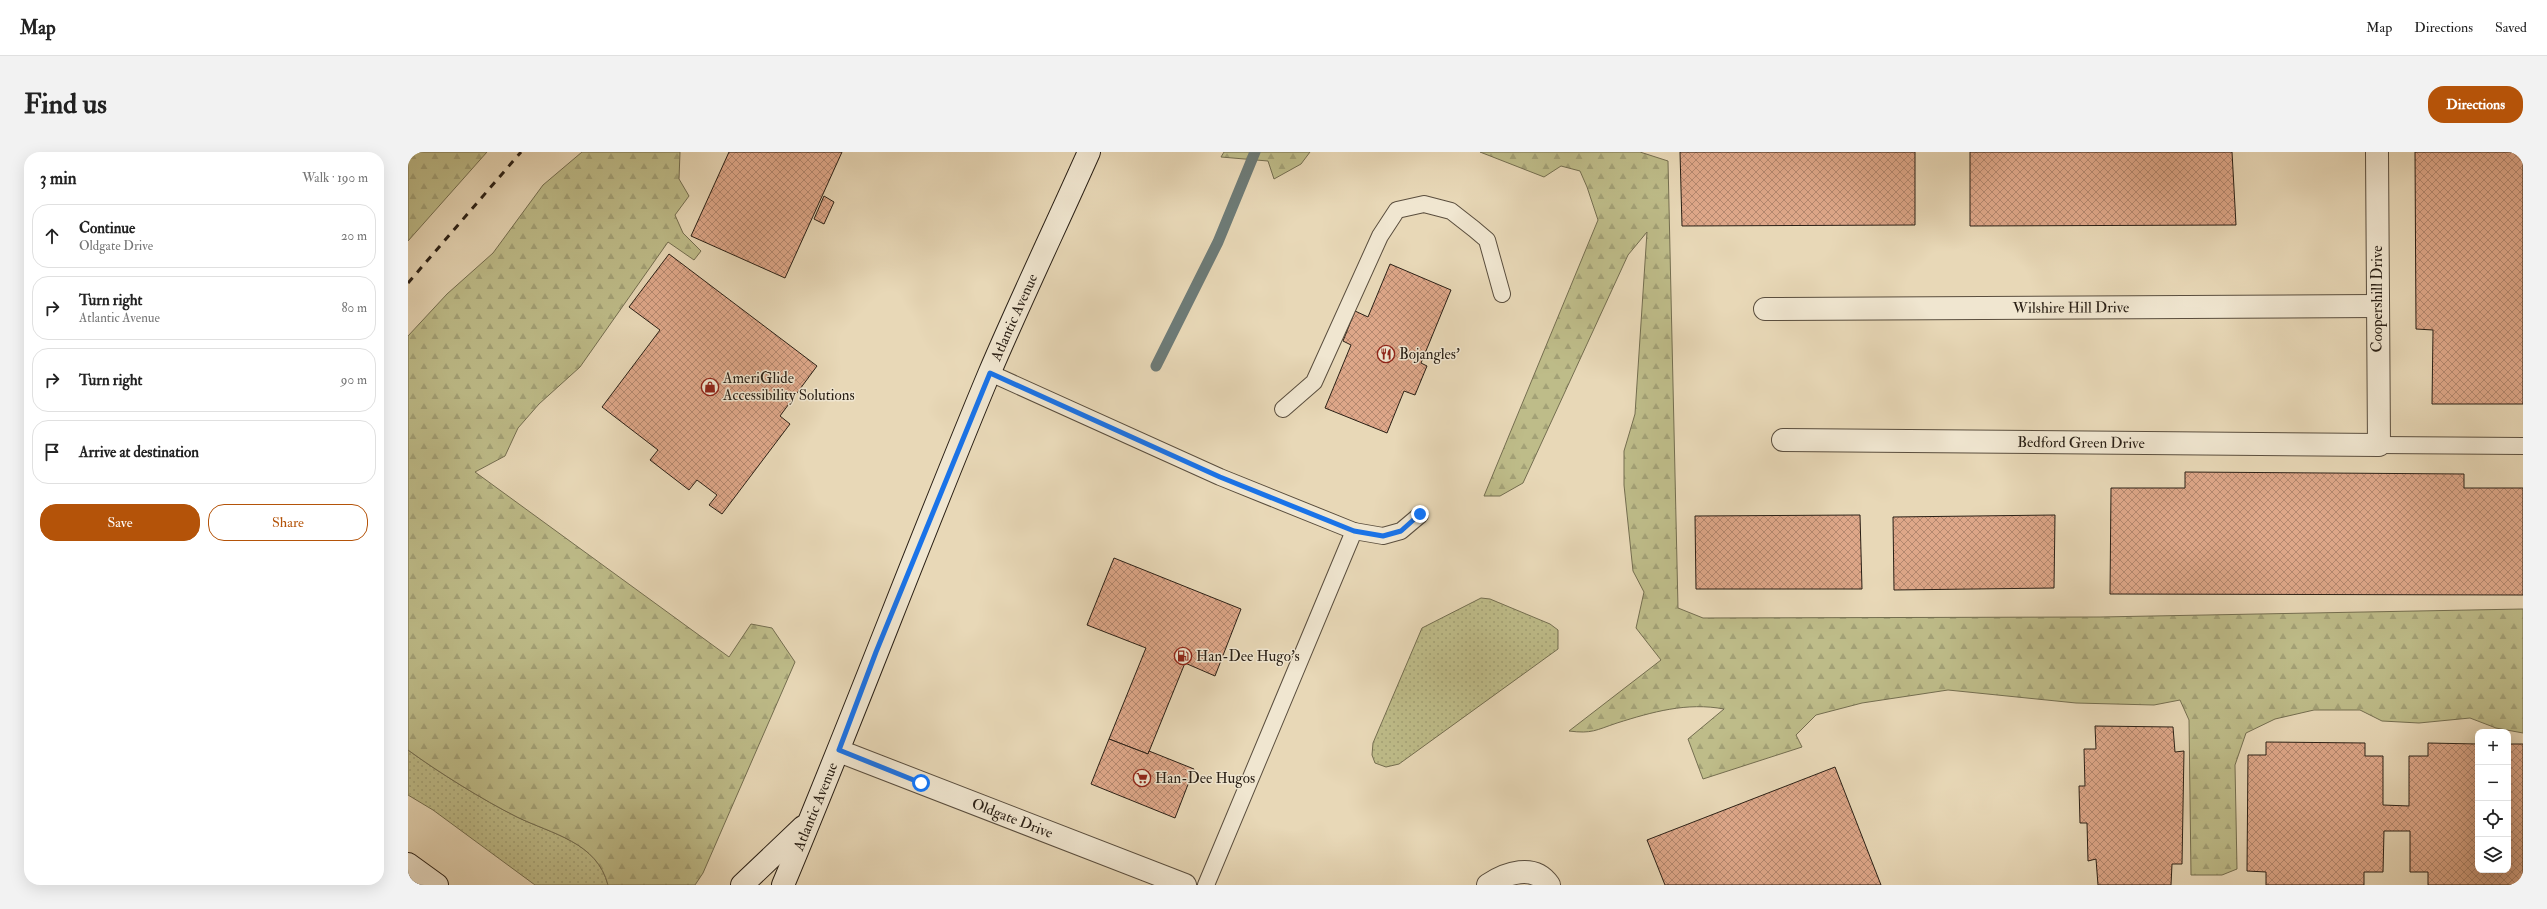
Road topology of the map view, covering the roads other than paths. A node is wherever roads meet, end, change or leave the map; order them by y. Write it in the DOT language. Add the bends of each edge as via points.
graph roads {
  1 [pos="1089,152"];
  2 [pos="2377,152"];
  3 [pos="1502,294"];
  4 [pos="2377,306"];
  5 [pos="1765,309"];
  6 [pos="990,373"];
  7 [pos="1283,409"];
  8 [pos="1783,440"];
  9 [pos="2379,445"];
  10 [pos="2523,446"];
  11 [pos="1420,514"];
  12 [pos="1354,531"];
  13 [pos="839,750"];
  14 [pos="810,820"];
  15 [pos="408,864"];
  16 [pos="437,885"];
  17 [pos="742,885"];
  18 [pos="783,885"];
  19 [pos="1185,885"];
  20 [pos="1206,885"];
  21 [pos="1488,885"];
  22 [pos="1550,885"];
  1 -- 6 [label="street, Atlantic Avenue"];
  2 -- 4 [label="street, Coopershill Drive"];
  3 -- 7 [label="lane" via="1487,240 1474,229 1451,211 1424,204 1397,210 1380,236 1314,382"];
  4 -- 5 [label="street, Wilshire Hill Drive"];
  4 -- 9 [label="street, Coopershill Drive"];
  6 -- 12 [label="lane" via="1220,477"];
  6 -- 13 [label="street, Atlantic Avenue" via="879,644"];
  8 -- 9 [label="street, Bedford Green Drive"];
  9 -- 10 [label="lane"];
  11 -- 12 [label="lane" via="1401,531 1383,536"];
  12 -- 20 [label="lane"];
  13 -- 14 [label="street, Atlantic Avenue"];
  13 -- 19 [label="street, Oldgate Drive"];
  14 -- 17 [label="street"];
  14 -- 18 [label="street, Atlantic Avenue"];
  15 -- 16 [label="street"];
  21 -- 22 [label="street" via="1504,875 1526,871"];
}
